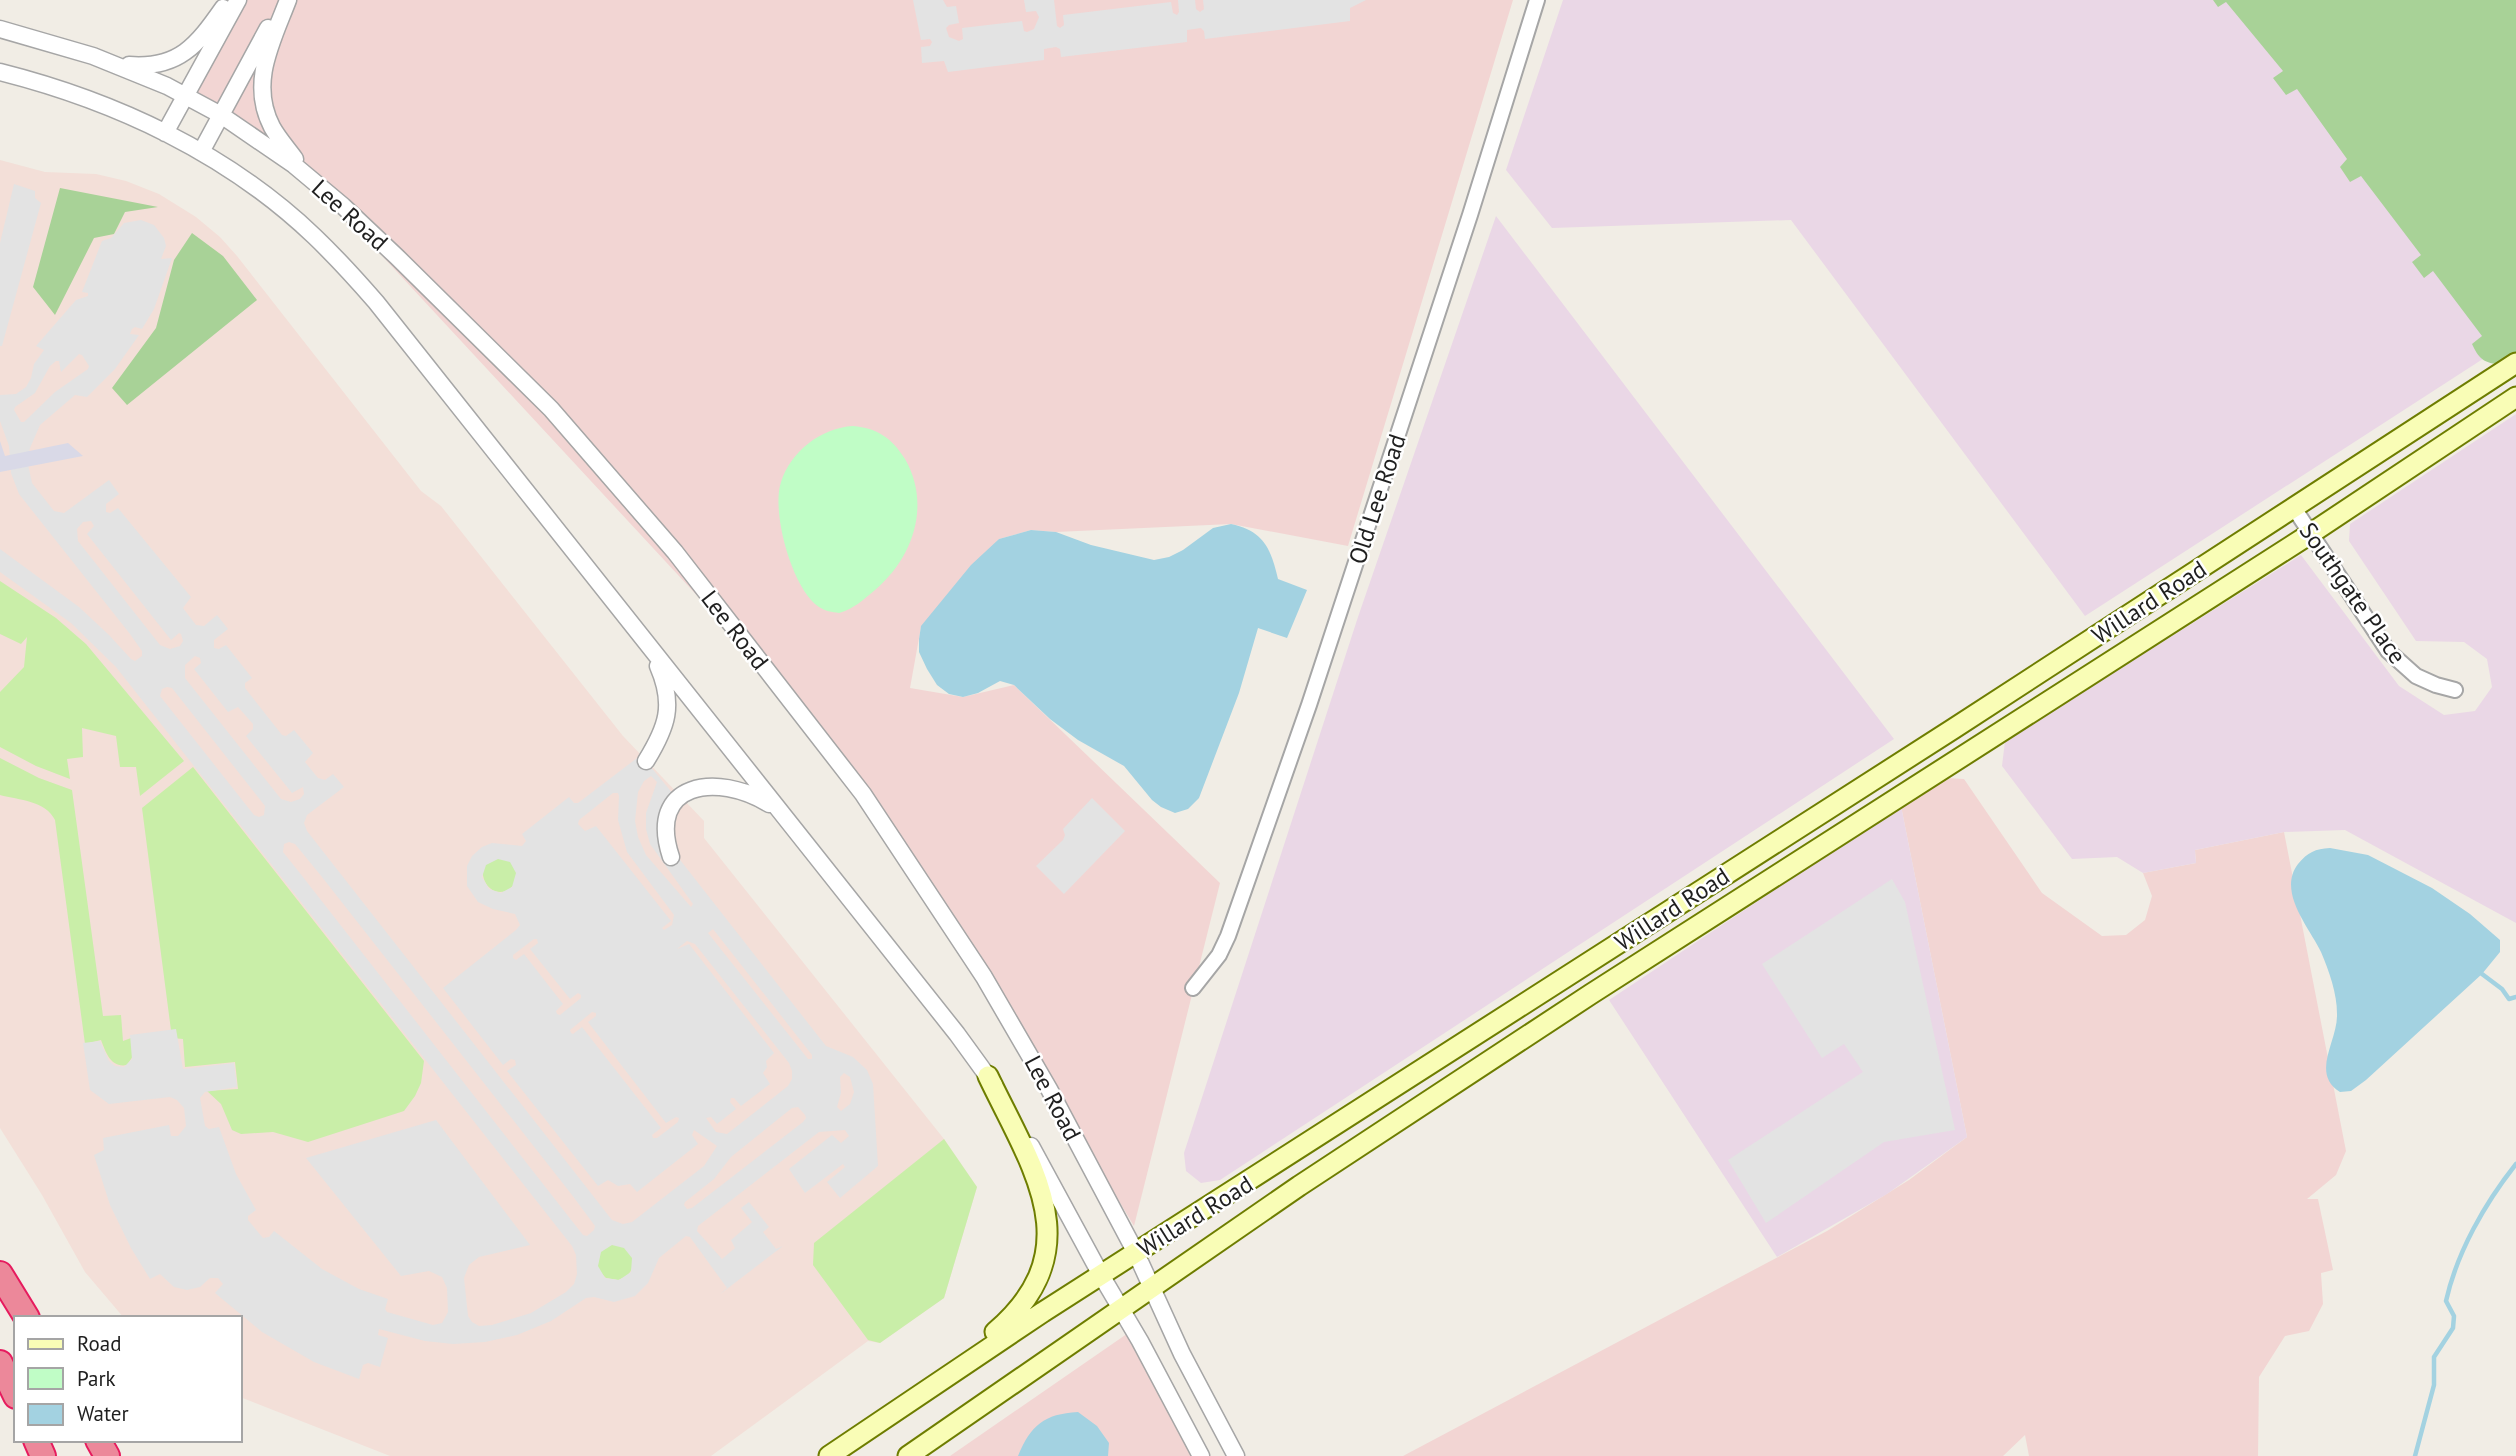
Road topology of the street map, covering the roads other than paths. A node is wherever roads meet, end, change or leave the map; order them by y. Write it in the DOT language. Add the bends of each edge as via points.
graph roads {
  1 [pos="228,0"];
  2 [pos="238,0"];
  3 [pos="286,0"];
  4 [pos="1537,0"];
  5 [pos="0,29"];
  6 [pos="114,64"];
  7 [pos="0,72"];
  8 [pos="185,94"];
  9 [pos="221,115"];
  10 [pos="165,133"];
  11 [pos="201,152"];
  12 [pos="309,177"];
  13 [pos="2516,363"];
  14 [pos="2516,397"];
  15 [pos="2294,509"];
  16 [pos="2310,534"];
  17 [pos="648,645"];
  18 [pos="2455,690"];
  19 [pos="646,761"];
  20 [pos="778,809"];
  21 [pos="671,858"];
  22 [pos="1193,988"];
  23 [pos="988,1076"];
  24 [pos="1136,1253"];
  25 [pos="0,1274"];
  26 [pos="1101,1275"];
  27 [pos="1152,1285"];
  28 [pos="1121,1307"];
  29 [pos="26,1316"];
  30 [pos="0,1363"];
  31 [pos="932,1387"];
  32 [pos="14,1392"];
  33 [pos="829,1456"];
  34 [pos="908,1456"];
  35 [pos="1201,1456"];
  36 [pos="1236,1456"];
  1 -- 6 [label="street" via="180,57 154,65"];
  2 -- 8 [label="street"];
  3 -- 9 [label="street"];
  3 -- 12 [label="street" via="266,57 262,100 272,129"];
  4 -- 22 [label="street, Old Lee Road" via="1309,705 1228,936"];
  5 -- 6 [label="street, Lee Road"];
  6 -- 8 [label="street, Lee Road"];
  7 -- 10 [label="street, Lee Road" via="84,97"];
  8 -- 9 [label="street, Lee Road"];
  8 -- 10 [label="street"];
  9 -- 11 [label="street"];
  9 -- 12 [label="street, Lee Road"];
  10 -- 11 [label="street, Lee Road"];
  11 -- 17 [label="street, Lee Road" via="262,193 345,267"];
  12 -- 24 [label="street, Lee Road" via="551,409 675,552 848,775 984,977"];
  13 -- 15 [label="main road, Willard Road"];
  14 -- 16 [label="main road, Willard Road"];
  15 -- 16 [label="street, Southgate Place"];
  15 -- 24 [label="main road, Willard Road"];
  16 -- 18 [label="street, Southgate Place" via="2388,652 2416,676"];
  16 -- 27 [label="main road, Willard Road" via="1580,1002"];
  17 -- 19 [label="street" via="664,680 668,712"];
  17 -- 20 [label="street, Lee Road"];
  20 -- 21 [label="street" via="738,789 713,785 692,789 672,802 668,811 664,831"];
  20 -- 23 [label="street, Lee Road"];
  23 -- 26 [label="street, Lee Road"];
  23 -- 31 [label="main road" via="1039,1187 1047,1225 1046,1257 1024,1305"];
  24 -- 26 [label="main road, Willard Road"];
  24 -- 27 [label="street, Lee Road"];
  25 -- 29 [label="highway"];
  26 -- 28 [label="street, Lee Road"];
  26 -- 31 [label="main road, Willard Road"];
  27 -- 28 [label="main road, Willard Road"];
  27 -- 36 [label="street, Lee Road" via="1199,1389"];
  28 -- 34 [label="main road, Willard Road"];
  28 -- 35 [label="street, Lee Road"];
  30 -- 32 [label="highway"];
  31 -- 33 [label="main road, Willard Road"];
}
